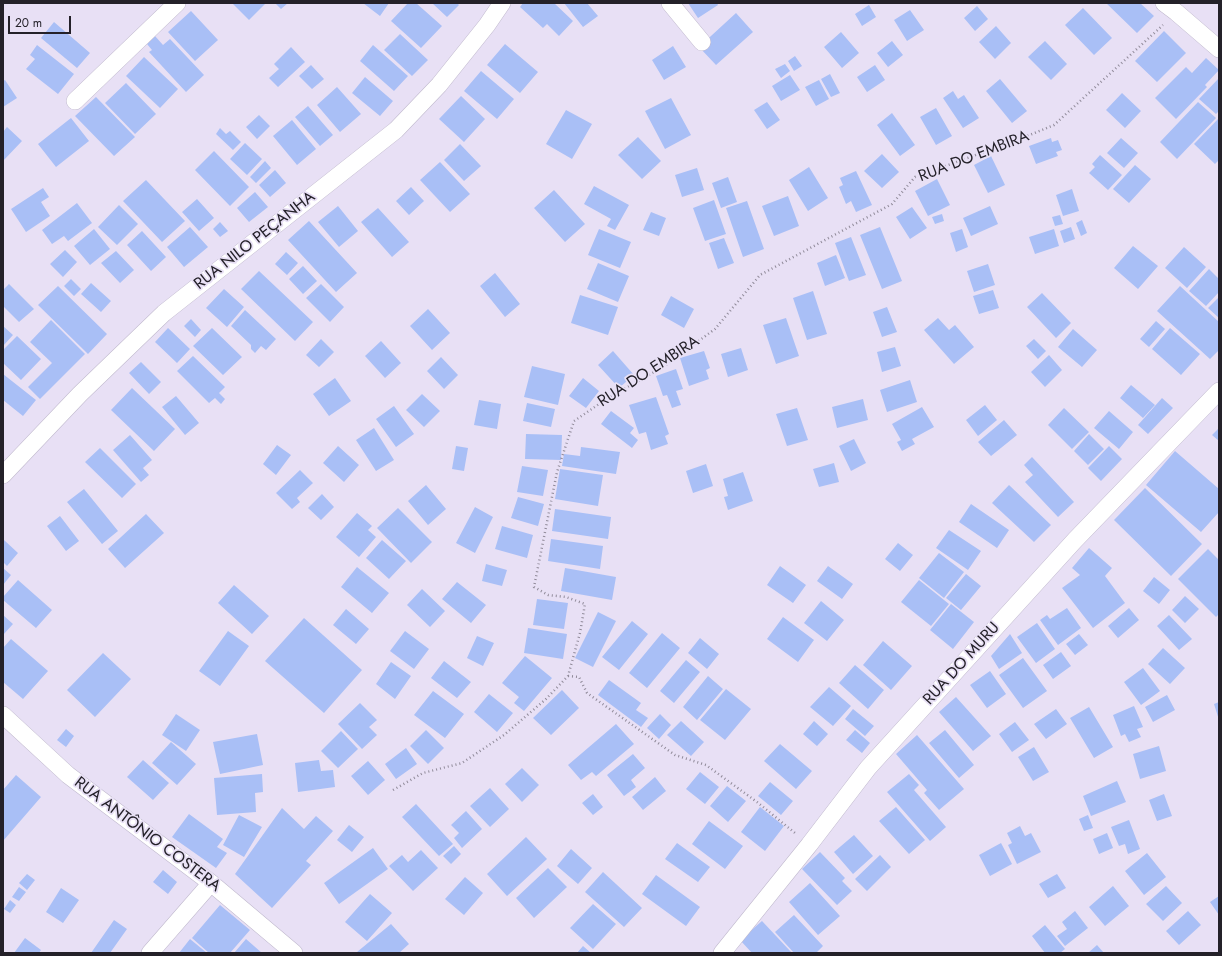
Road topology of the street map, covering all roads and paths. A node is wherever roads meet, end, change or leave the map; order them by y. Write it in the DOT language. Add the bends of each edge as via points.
graph roads {
  1 [pos="177,3"];
  2 [pos="502,3"];
  3 [pos="670,3"];
  4 [pos="1170,8"];
  5 [pos="702,42"];
  6 [pos="1219,49"];
  7 [pos="75,101"];
  8 [pos="1219,391"];
  9 [pos="3,475"];
  10 [pos="568,676"];
  11 [pos="3,715"];
  12 [pos="393,790"];
  13 [pos="809,845"];
  14 [pos="211,883"];
  15 [pos="150,953"];
  16 [pos="294,953"];
  17 [pos="722,953"];
  1 -- 7 [label="street"];
  2 -- 9 [label="street, RUA NILO PEÇANHA" via="439,85 396,130 164,313 80,394"];
  3 -- 5 [label="street"];
  4 -- 6 [label="street"];
  4 -- 10 [label="path, RUA DO EMBIRA" via="1054,125 915,177 892,204 760,275 715,329 663,367 608,398 574,421 557,472 534,587 548,595 566,597 585,604"];
  8 -- 13 [label="street, RUA DO MURU" via="1075,540 940,688 868,768"];
  10 -- 12 [label="path, RUA DO EMBIRA" via="504,735 462,763 424,773"];
  10 -- 13 [label="path" via="579,677 588,692 675,755 706,765 758,802"];
  11 -- 14 [label="street, RUA ANTÔNIO COSTERA" via="68,774"];
  13 -- 17 [label="street, RUA DO MURU"];
  14 -- 15 [label="street"];
  14 -- 16 [label="street, RUA ANTÔNIO COSTERA"];
}
